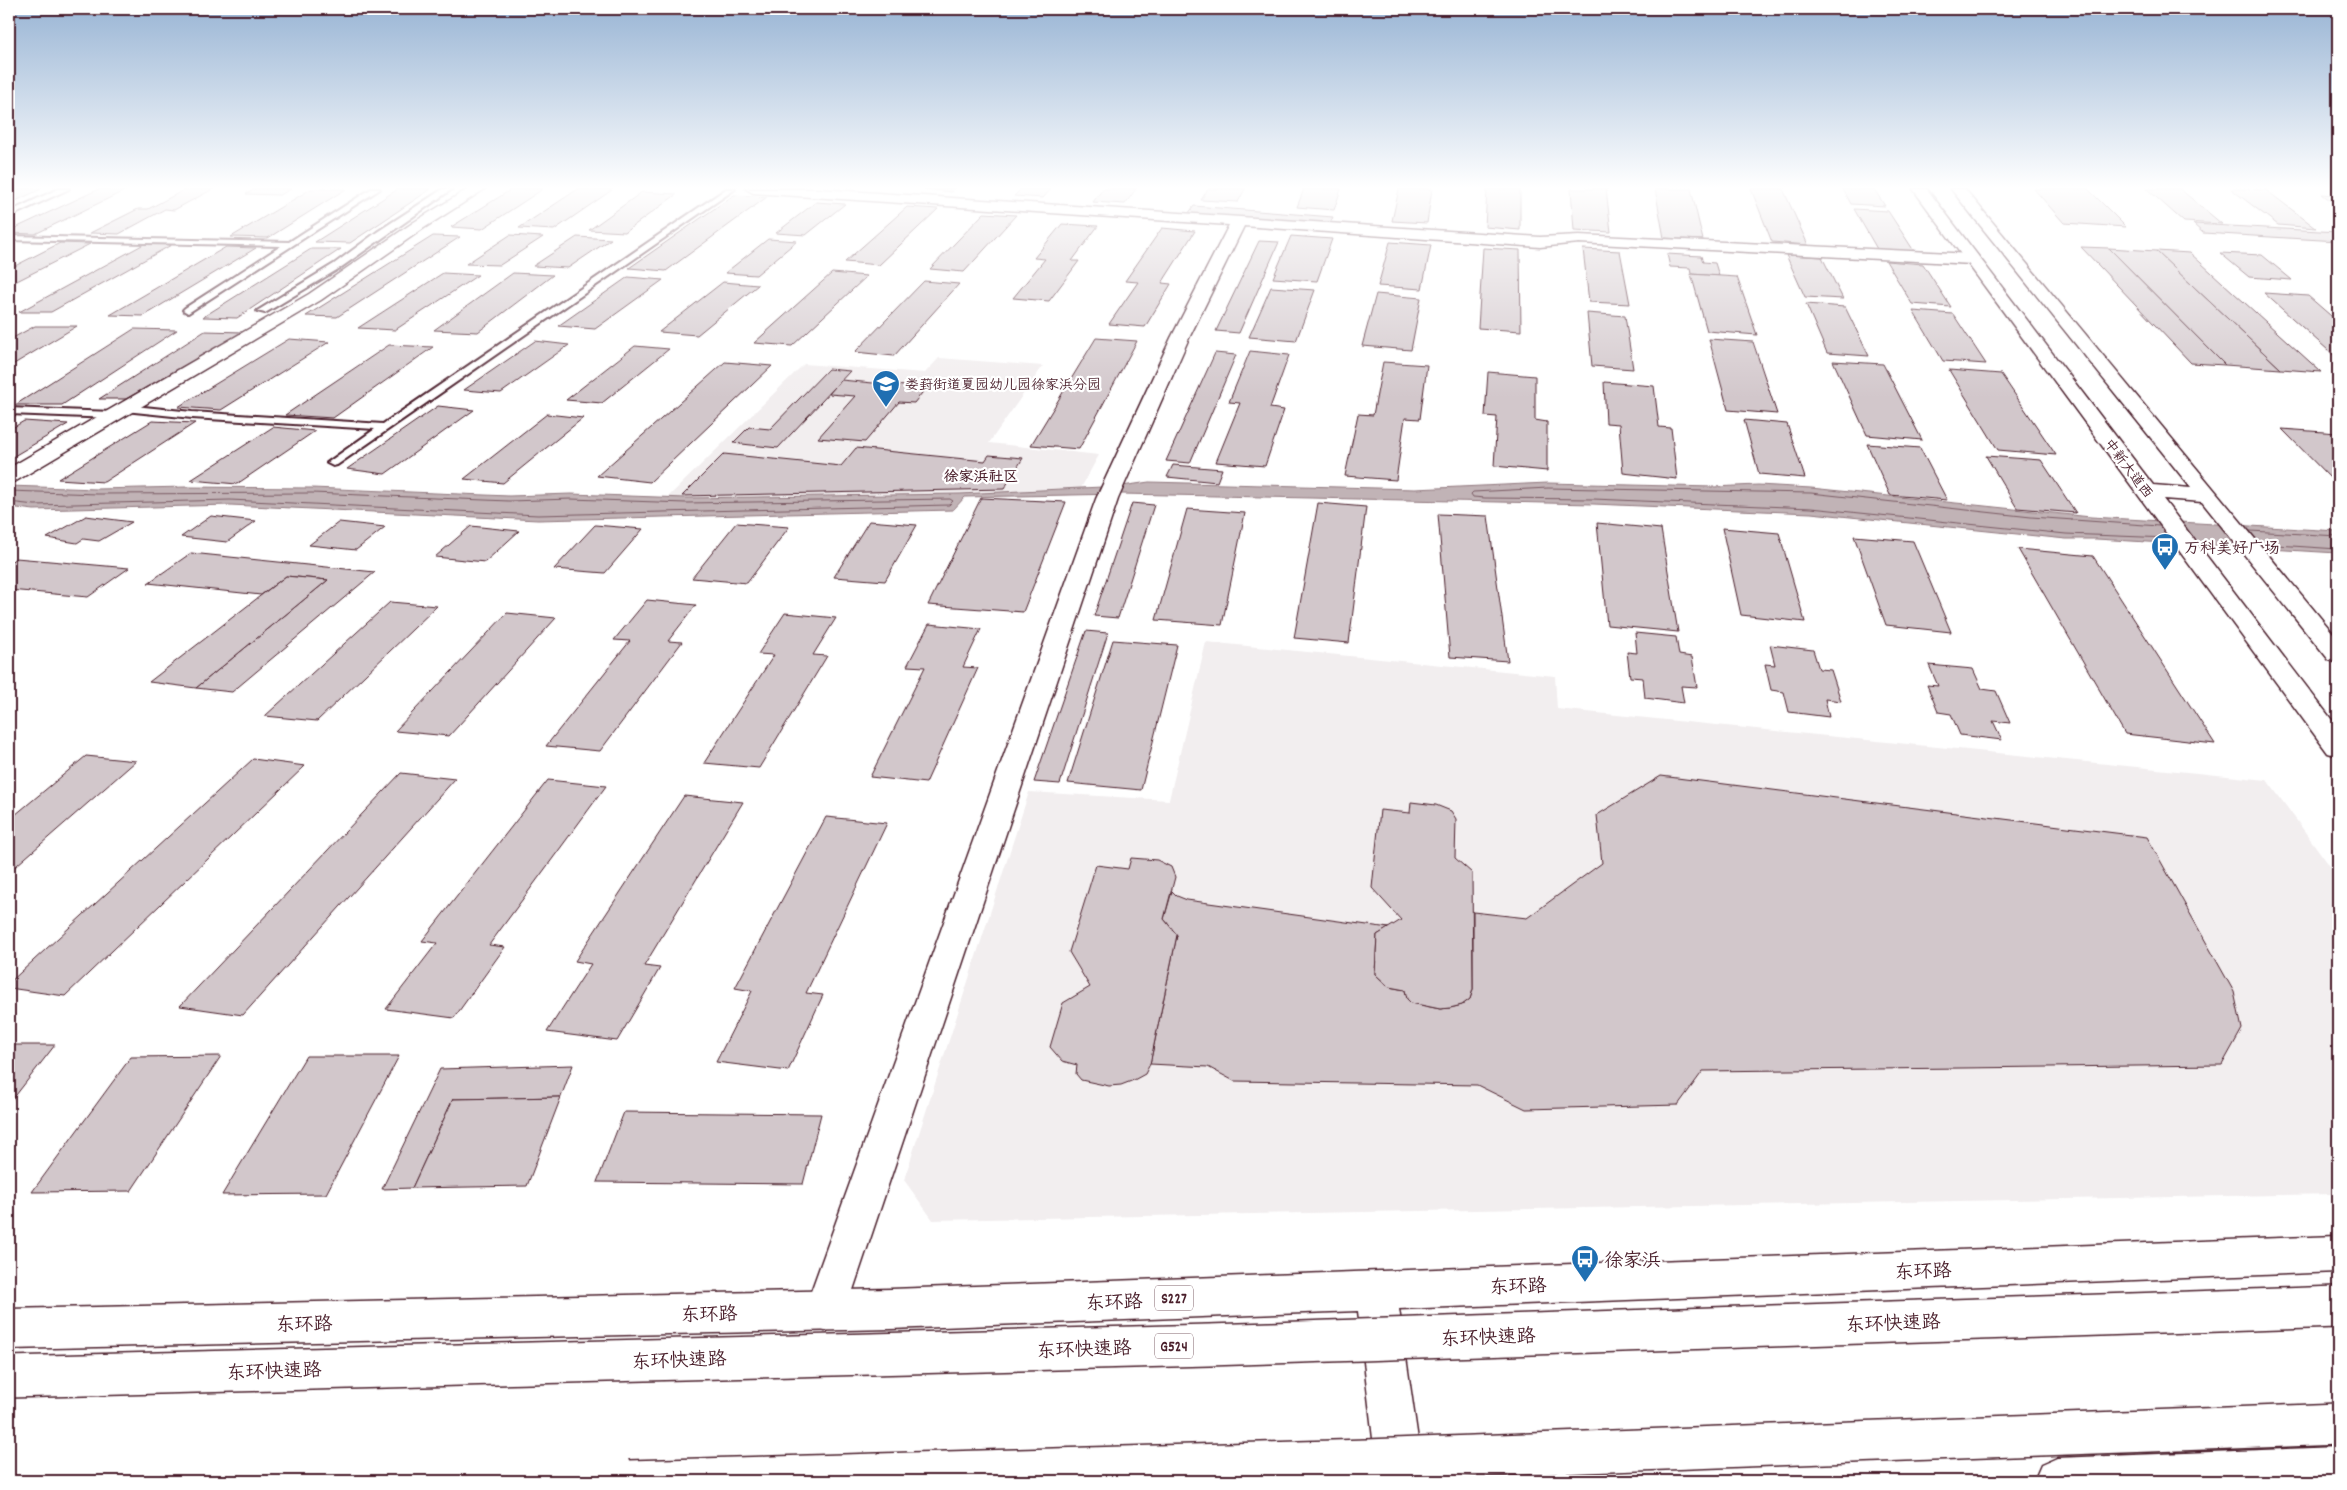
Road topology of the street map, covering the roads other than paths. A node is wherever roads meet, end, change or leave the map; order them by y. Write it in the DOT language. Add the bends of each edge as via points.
graph roads {
  1 [pos="268,259"];
  2 [pos="347,259"];
  3 [pos="371,259"];
  4 [pos="630,259"];
  5 [pos="1220,259"];
  6 [pos="1963,259"];
  7 [pos="1972,259"];
  8 [pos="2015,259"];
  9 [pos="188,310"];
  10 [pos="262,311"];
  11 [pos="9,411"];
  12 [pos="118,412"];
  13 [pos="386,427"];
  14 [pos="334,463"];
  15 [pos="9,477"];
  16 [pos="2146,491"];
  17 [pos="2209,496"];
  18 [pos="2338,655"];
  19 [pos="2338,748"];
  20 [pos="2338,1254"];
  21 [pos="1376,1291"];
  22 [pos="2338,1307"];
  23 [pos="826,1310"];
  24 [pos="9,1329"];
  25 [pos="9,1377"];
  26 [pos="2338,1424"];
  27 [pos="2338,1470"];
  28 [pos="628,1481"];
  29 [pos="1401,1481"];
  30 [pos="2057,1481"];
  1 -- 9 [label="lane"];
  2 -- 10 [label="lane"];
  3 -- 12 [label="main road" via="315,297"];
  4 -- 13 [label="lane"];
  5 -- 23 [label="main road" via="1110,491"];
  6 -- 7 [label="main road"];
  7 -- 16 [label="main road, 中新大道西"];
  8 -- 17 [label="main road"];
  11 -- 12 [label="lane"];
  12 -- 13 [label="lane"];
  12 -- 15 [label="main road"];
  13 -- 14 [label="lane"];
  16 -- 17 [label="main road"];
  16 -- 19 [label="main road, 中新大道西"];
  17 -- 18 [label="main road"];
  20 -- 21 [label="main road, 东环路 / S227"];
  21 -- 23 [label="main road, 东环路 / S227"];
  21 -- 29 [label="main road"];
  22 -- 25 [label="main road, 东环快速路 / G524, bridge" via="1219,1344"];
  23 -- 24 [label="main road, 东环路 / S227"];
  26 -- 28 [label="main road, bridge" via="1367,1460"];
  27 -- 30 [label="main road"];
}
